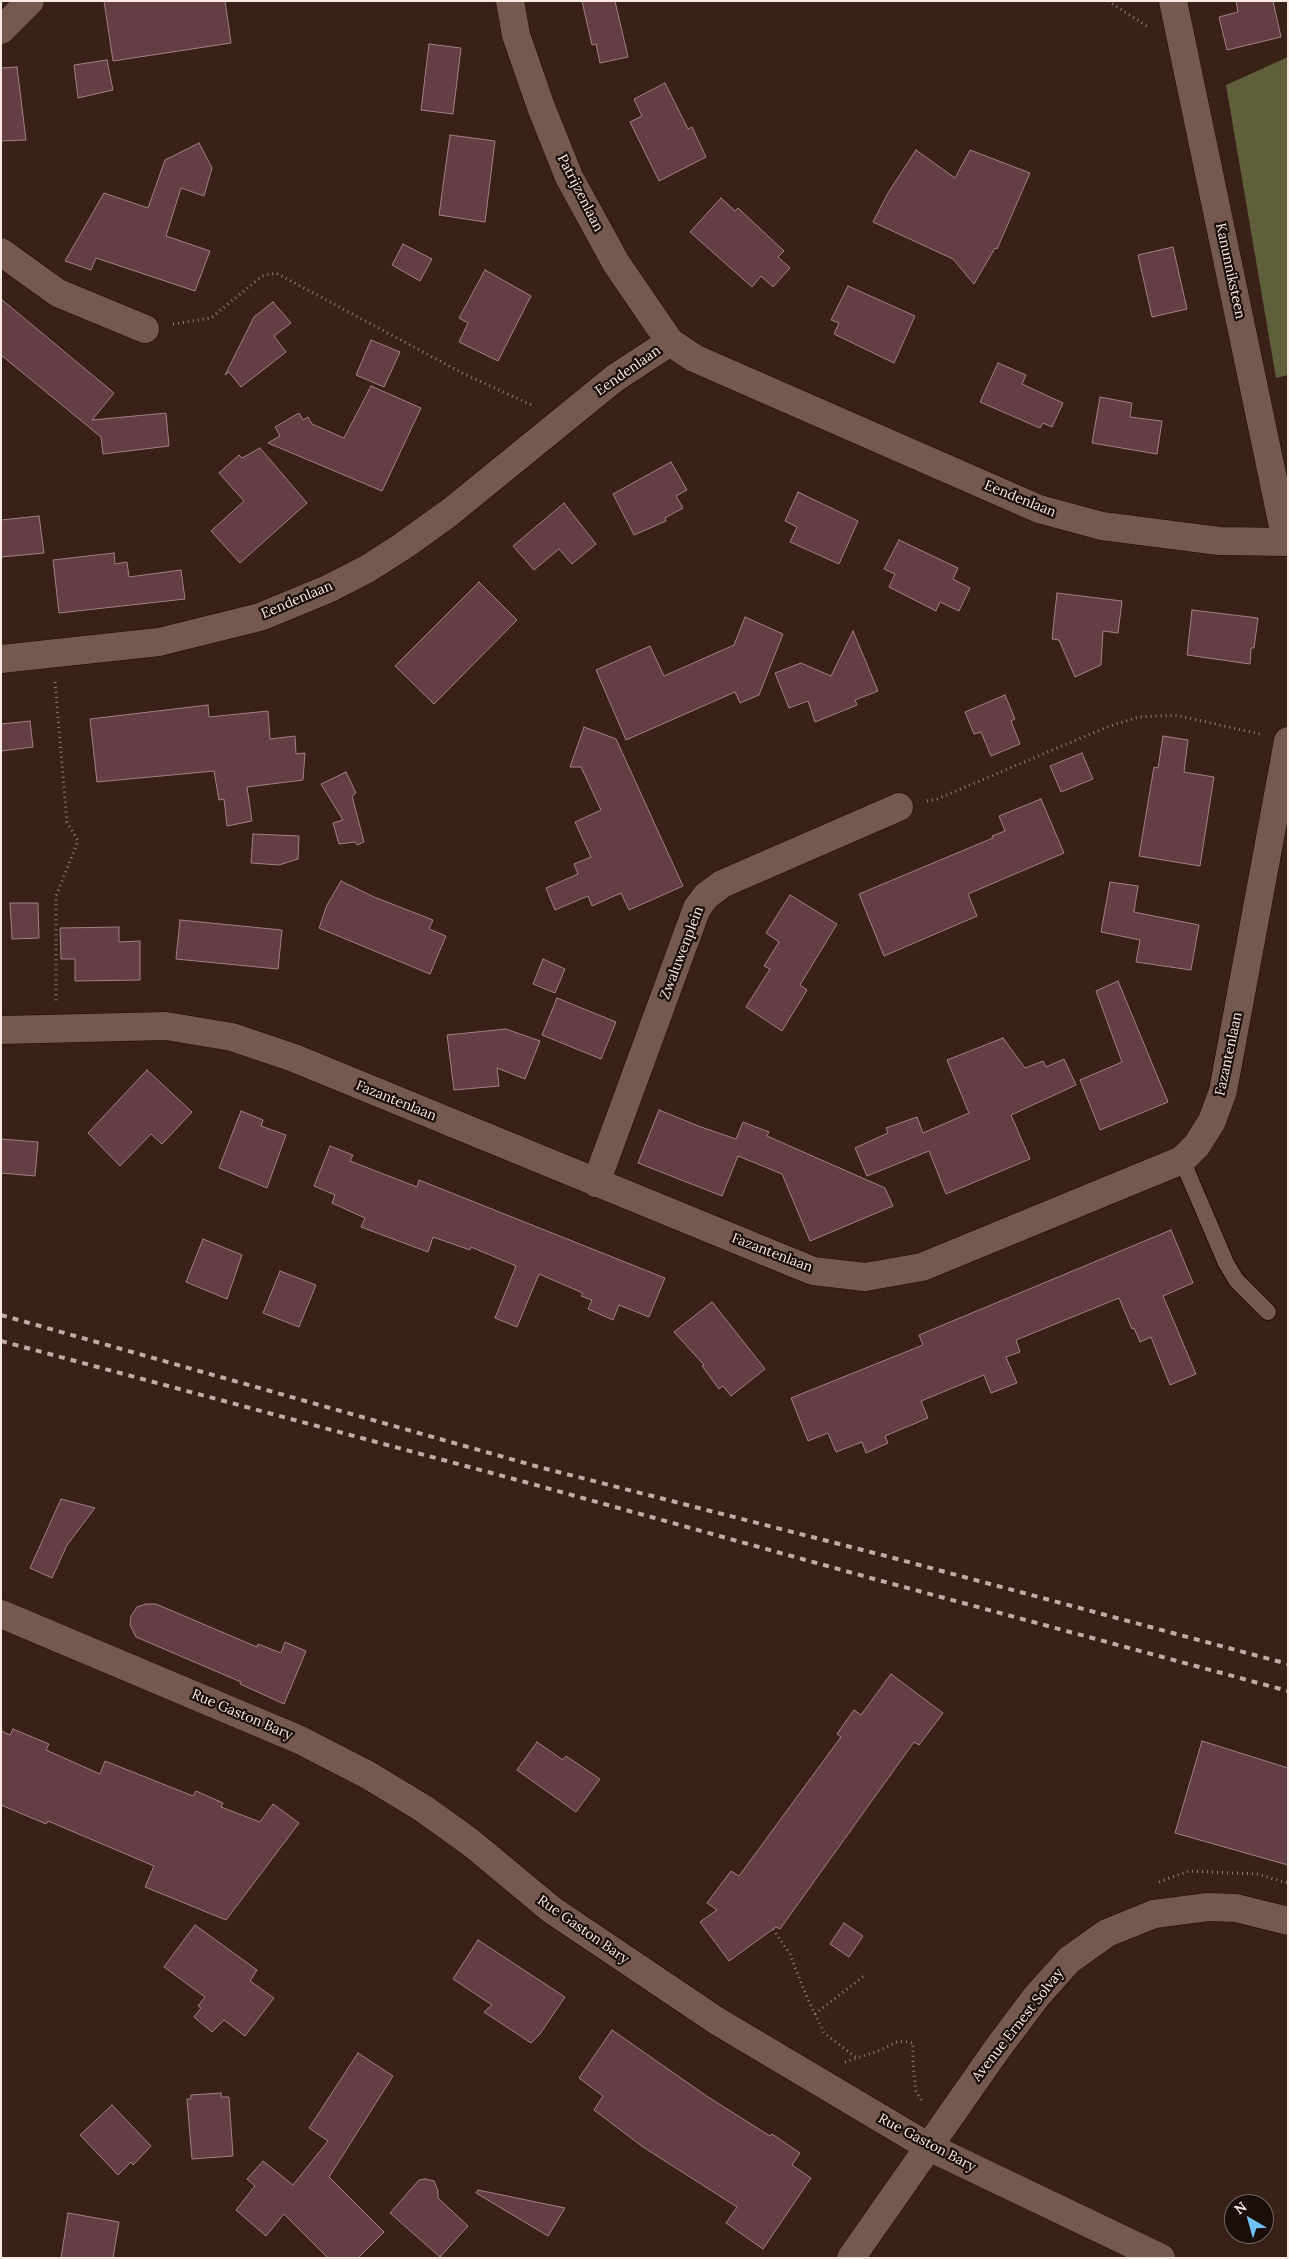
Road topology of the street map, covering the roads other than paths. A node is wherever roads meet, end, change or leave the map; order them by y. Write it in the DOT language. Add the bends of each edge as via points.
graph roads {
  1 [pos="30,1"];
  2 [pos="510,1"];
  3 [pos="1173,1"];
  4 [pos="1,30"];
  5 [pos="1,252"];
  6 [pos="145,329"];
  7 [pos="670,342"];
  8 [pos="1287,542"];
  9 [pos="1,660"];
  10 [pos="1288,742"];
  11 [pos="899,807"];
  12 [pos="1,1030"];
  13 [pos="1182,1160"];
  14 [pos="596,1183"];
  15 [pos="1268,1312"];
  16 [pos="1,1614"];
  17 [pos="1288,1921"];
  18 [pos="929,2147"];
  19 [pos="851,2258"];
  20 [pos="1161,2258"];
  1 -- 4 [label="street"];
  2 -- 7 [label="street, Patrijzenlaan" via="516,35 569,177 616,263"];
  3 -- 8 [label="street, Kanunniksteen"];
  5 -- 6 [label="street" via="58,293"];
  7 -- 8 [label="street, Eendenlaan" via="694,358 1039,509 1102,526 1219,541"];
  7 -- 9 [label="street, Eendenlaan" via="615,378 562,419 449,513 368,569 328,589 260,617 159,642"];
  10 -- 13 [label="street, Fazantenlaan" via="1223,1091 1212,1121"];
  11 -- 14 [label="street, Zwaluwenplein" via="722,884 706,896 698,908"];
  12 -- 14 [label="street, Fazantenlaan" via="166,1026 232,1036 294,1058"];
  13 -- 14 [label="street, Fazantenlaan" via="922,1267 865,1277 813,1271"];
  13 -- 15 [label="lane" via="1226,1263 1236,1280"];
  16 -- 18 [label="street, Rue Gaston Bary" via="300,1740 368,1774 470,1842 552,1910 609,1950 717,2021"];
  17 -- 18 [label="street, Avenue Ernest Solvay" via="1236,1908 1208,1907 1154,1914 1106,1933 1069,1960 1036,1997"];
  18 -- 19 [label="street, Avenue Ernest Solvay"];
  18 -- 20 [label="street, Rue Gaston Bary"];
}
